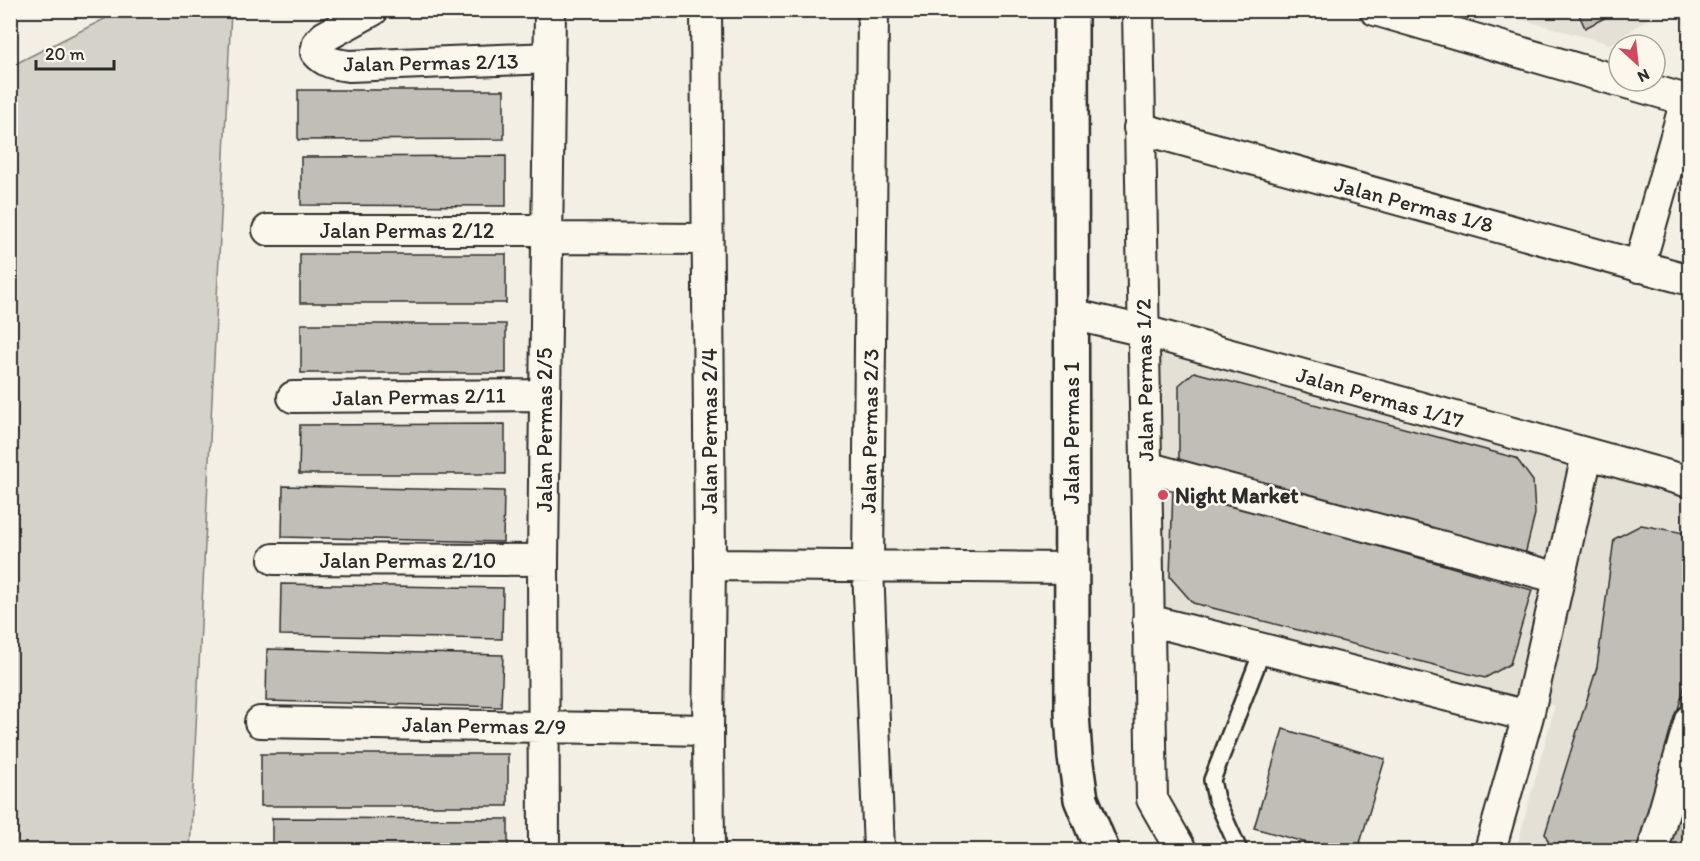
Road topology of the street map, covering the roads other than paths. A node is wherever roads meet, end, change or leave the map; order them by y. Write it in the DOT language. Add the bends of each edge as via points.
graph roads {
  1 [pos="373,10"];
  2 [pos="550,10"];
  3 [pos="706,10"];
  4 [pos="873,10"];
  5 [pos="1071,10"];
  6 [pos="1138,10"];
  7 [pos="1375,10"];
  8 [pos="550,58"];
  9 [pos="1607,77"];
  10 [pos="1663,93"];
  11 [pos="1688,100"];
  12 [pos="1139,128"];
  13 [pos="268,230"];
  14 [pos="546,234"];
  15 [pos="707,239"];
  16 [pos="1639,267"];
  17 [pos="1689,280"];
  18 [pos="1071,314"];
  19 [pos="1144,331"];
  20 [pos="544,395"];
  21 [pos="293,397"];
  22 [pos="1587,455"];
  23 [pos="1146,468"];
  24 [pos="1689,482"];
  25 [pos="273,559"];
  26 [pos="543,560"];
  27 [pos="710,566"];
  28 [pos="868,567"];
  29 [pos="1071,568"];
  30 [pos="1559,578"];
  31 [pos="1148,620"];
  32 [pos="1263,649"];
  33 [pos="1528,716"];
  34 [pos="1689,720"];
  35 [pos="260,722"];
  36 [pos="542,726"];
  37 [pos="708,730"];
  38 [pos="880,847"];
  39 [pos="544,850"];
  40 [pos="709,850"];
  41 [pos="1102,850"];
  42 [pos="1181,850"];
  43 [pos="1239,850"];
  44 [pos="1490,850"];
  45 [pos="1653,850"];
  1 -- 8 [label="street, Jalan Permas 2/13" via="324,37 316,52 331,64 349,66"];
  2 -- 8 [label="street, Jalan Permas 2/5"];
  3 -- 15 [label="street, Jalan Permas 2/4"];
  4 -- 28 [label="street, Jalan Permas 2/3"];
  5 -- 18 [label="street, Jalan Permas 1"];
  6 -- 12 [label="street, Jalan Permas 1/2"];
  7 -- 9 [label="street"];
  8 -- 14 [label="street, Jalan Permas 2/5"];
  10 -- 11 [label="street"];
  11 -- 16 [label="street"];
  12 -- 16 [label="street, Jalan Permas 1/8"];
  12 -- 19 [label="street, Jalan Permas 1/2"];
  13 -- 14 [label="street, Jalan Permas 2/12"];
  14 -- 15 [label="street, Jalan Permas 2/12"];
  14 -- 20 [label="street, Jalan Permas 2/5"];
  15 -- 27 [label="street, Jalan Permas 2/4"];
  16 -- 17 [label="street, Jalan Permas 1/8"];
  18 -- 19 [label="street, Jalan Permas 1/17"];
  18 -- 29 [label="street, Jalan Permas 1"];
  19 -- 22 [label="street, Jalan Permas 1/17"];
  19 -- 23 [label="street, Jalan Permas 1/2"];
  20 -- 21 [label="street, Jalan Permas 2/11"];
  20 -- 26 [label="street, Jalan Permas 2/5"];
  22 -- 24 [label="street, Jalan Permas 1/17"];
  22 -- 30 [label="street"];
  23 -- 30 [label="street"];
  23 -- 31 [label="street, Jalan Permas 1/2"];
  25 -- 26 [label="street, Jalan Permas 2/10"];
  26 -- 36 [label="street, Jalan Permas 2/5"];
  27 -- 28 [label="street"];
  27 -- 37 [label="street, Jalan Permas 2/4"];
  28 -- 29 [label="street"];
  28 -- 38 [label="street, Jalan Permas 2/3"];
  29 -- 41 [label="street, Jalan Permas 1" via="1075,757 1081,799"];
  30 -- 33 [label="street"];
  31 -- 32 [label="street"];
  31 -- 42 [label="street, Jalan Permas 1/2" via="1152,799"];
  32 -- 33 [label="street"];
  32 -- 43 [label="lane" via="1212,780 1216,799"];
  33 -- 44 [label="street"];
  34 -- 45 [label="street"];
  35 -- 36 [label="street, Jalan Permas 2/9"];
  36 -- 37 [label="street, Jalan Permas 2/9"];
  36 -- 39 [label="street, Jalan Permas 2/5"];
  37 -- 40 [label="street, Jalan Permas 2/4"];
}
